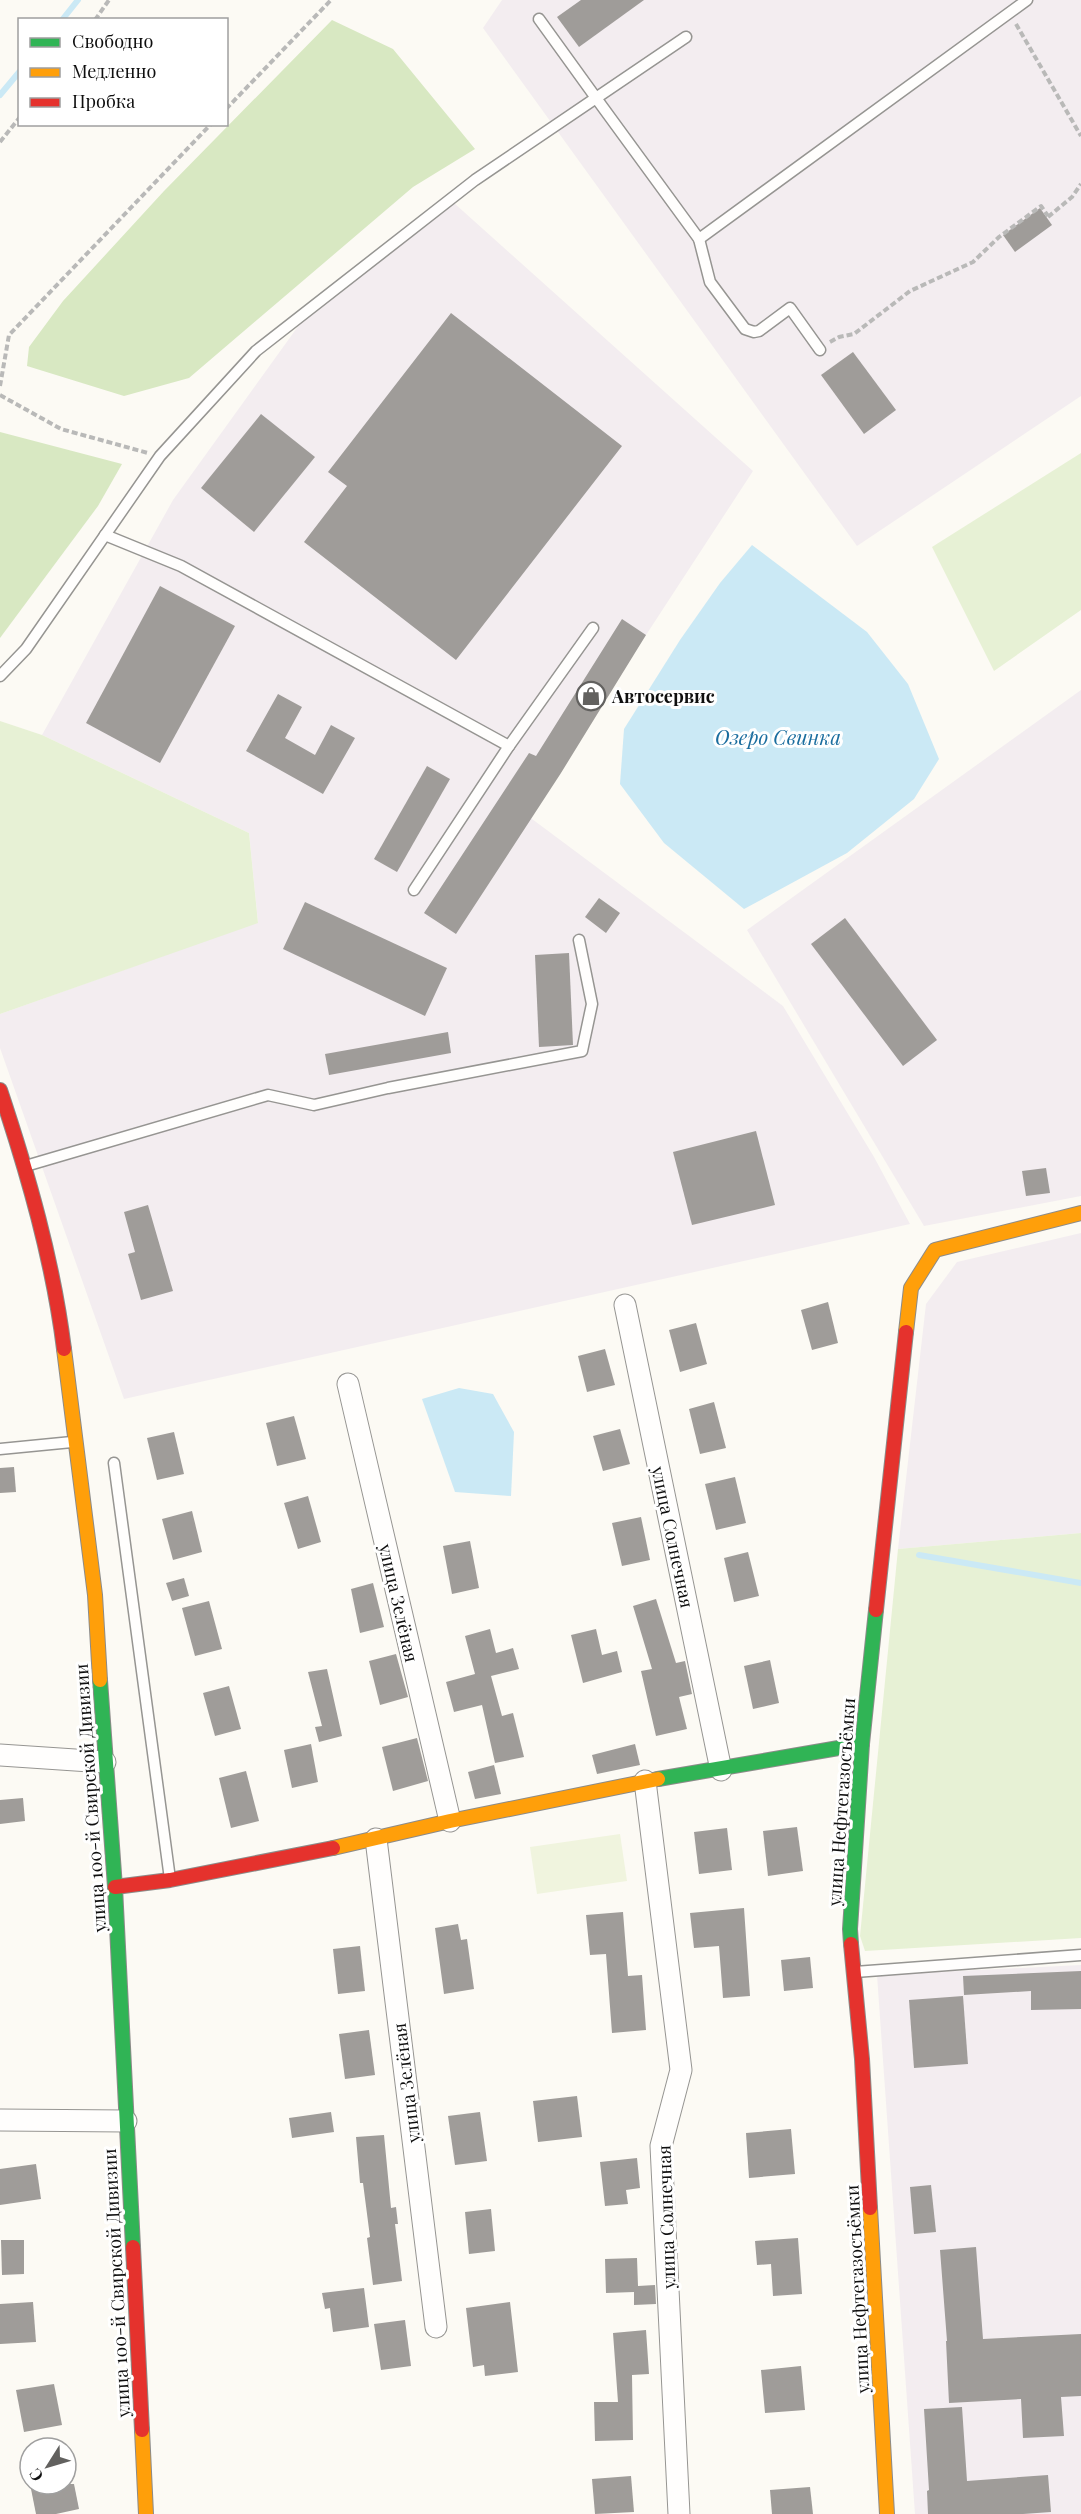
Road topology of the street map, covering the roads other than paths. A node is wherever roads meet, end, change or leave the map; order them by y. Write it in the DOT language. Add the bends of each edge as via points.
graph roads {
  1 [pos="1027,0"];
  2 [pos="539,19"];
  3 [pos="686,37"];
  4 [pos="596,99"];
  5 [pos="699,239"];
  6 [pos="820,350"];
  7 [pos="105,535"];
  8 [pos="593,628"];
  9 [pos="0,676"];
  10 [pos="508,746"];
  11 [pos="414,890"];
  12 [pos="579,940"];
  13 [pos="0,1090"];
  14 [pos="25,1166"];
  15 [pos="1081,1213"];
  16 [pos="625,1305"];
  17 [pos="348,1384"];
  18 [pos="76,1442"];
  19 [pos="0,1449"];
  20 [pos="114,1463"];
  21 [pos="862,1744"];
  22 [pos="0,1755"];
  23 [pos="105,1762"];
  24 [pos="721,1770"];
  25 [pos="645,1781"];
  26 [pos="450,1821"];
  27 [pos="376,1839"];
  28 [pos="170,1880"];
  29 [pos="115,1887"];
  30 [pos="1081,1955"];
  31 [pos="854,1972"];
  32 [pos="0,2120"];
  33 [pos="126,2121"];
  34 [pos="436,2326"];
  35 [pos="146,2514"];
  36 [pos="679,2514"];
  37 [pos="887,2514"];
  1 -- 5 [label="lane"];
  2 -- 4 [label="lane"];
  3 -- 4 [label="lane"];
  4 -- 5 [label="lane"];
  4 -- 7 [label="lane" via="475,180 256,351 160,456"];
  5 -- 6 [label="lane" via="710,282 743,326 752,332 759,331 790,308"];
  7 -- 9 [label="lane" via="26,649"];
  7 -- 10 [label="lane" via="182,566"];
  8 -- 10 [label="lane"];
  10 -- 11 [label="lane"];
  12 -- 14 [label="lane" via="592,1004 582,1051 314,1106 268,1095"];
  13 -- 14 [label="street, улица 100-й Свирской Дивизии"];
  14 -- 18 [label="street, улица 100-й Свирской Дивизии" via="60,1320"];
  15 -- 21 [label="street, улица Нефтегазосъёмки" via="935,1250 911,1288"];
  16 -- 24 [label="street, улица Солнечная"];
  17 -- 26 [label="street, улица Зелёная"];
  18 -- 19 [label="lane"];
  18 -- 23 [label="street, улица 100-й Свирской Дивизии" via="95,1595"];
  20 -- 28 [label="lane"];
  21 -- 24 [label="street"];
  21 -- 31 [label="street, улица Нефтегазосъёмки" via="850,1929"];
  22 -- 23 [label="street"];
  23 -- 29 [label="street, улица 100-й Свирской Дивизии"];
  24 -- 25 [label="street"];
  25 -- 26 [label="street"];
  25 -- 36 [label="street, улица Солнечная" via="681,2070 661,2146"];
  26 -- 27 [label="street"];
  27 -- 28 [label="street"];
  27 -- 34 [label="street, улица Зелёная"];
  28 -- 29 [label="street"];
  29 -- 33 [label="street, улица 100-й Свирской Дивизии"];
  30 -- 31 [label="lane"];
  31 -- 37 [label="street, улица Нефтегазосъёмки"];
  32 -- 33 [label="street"];
  33 -- 35 [label="street, улица 100-й Свирской Дивизии"];
}
